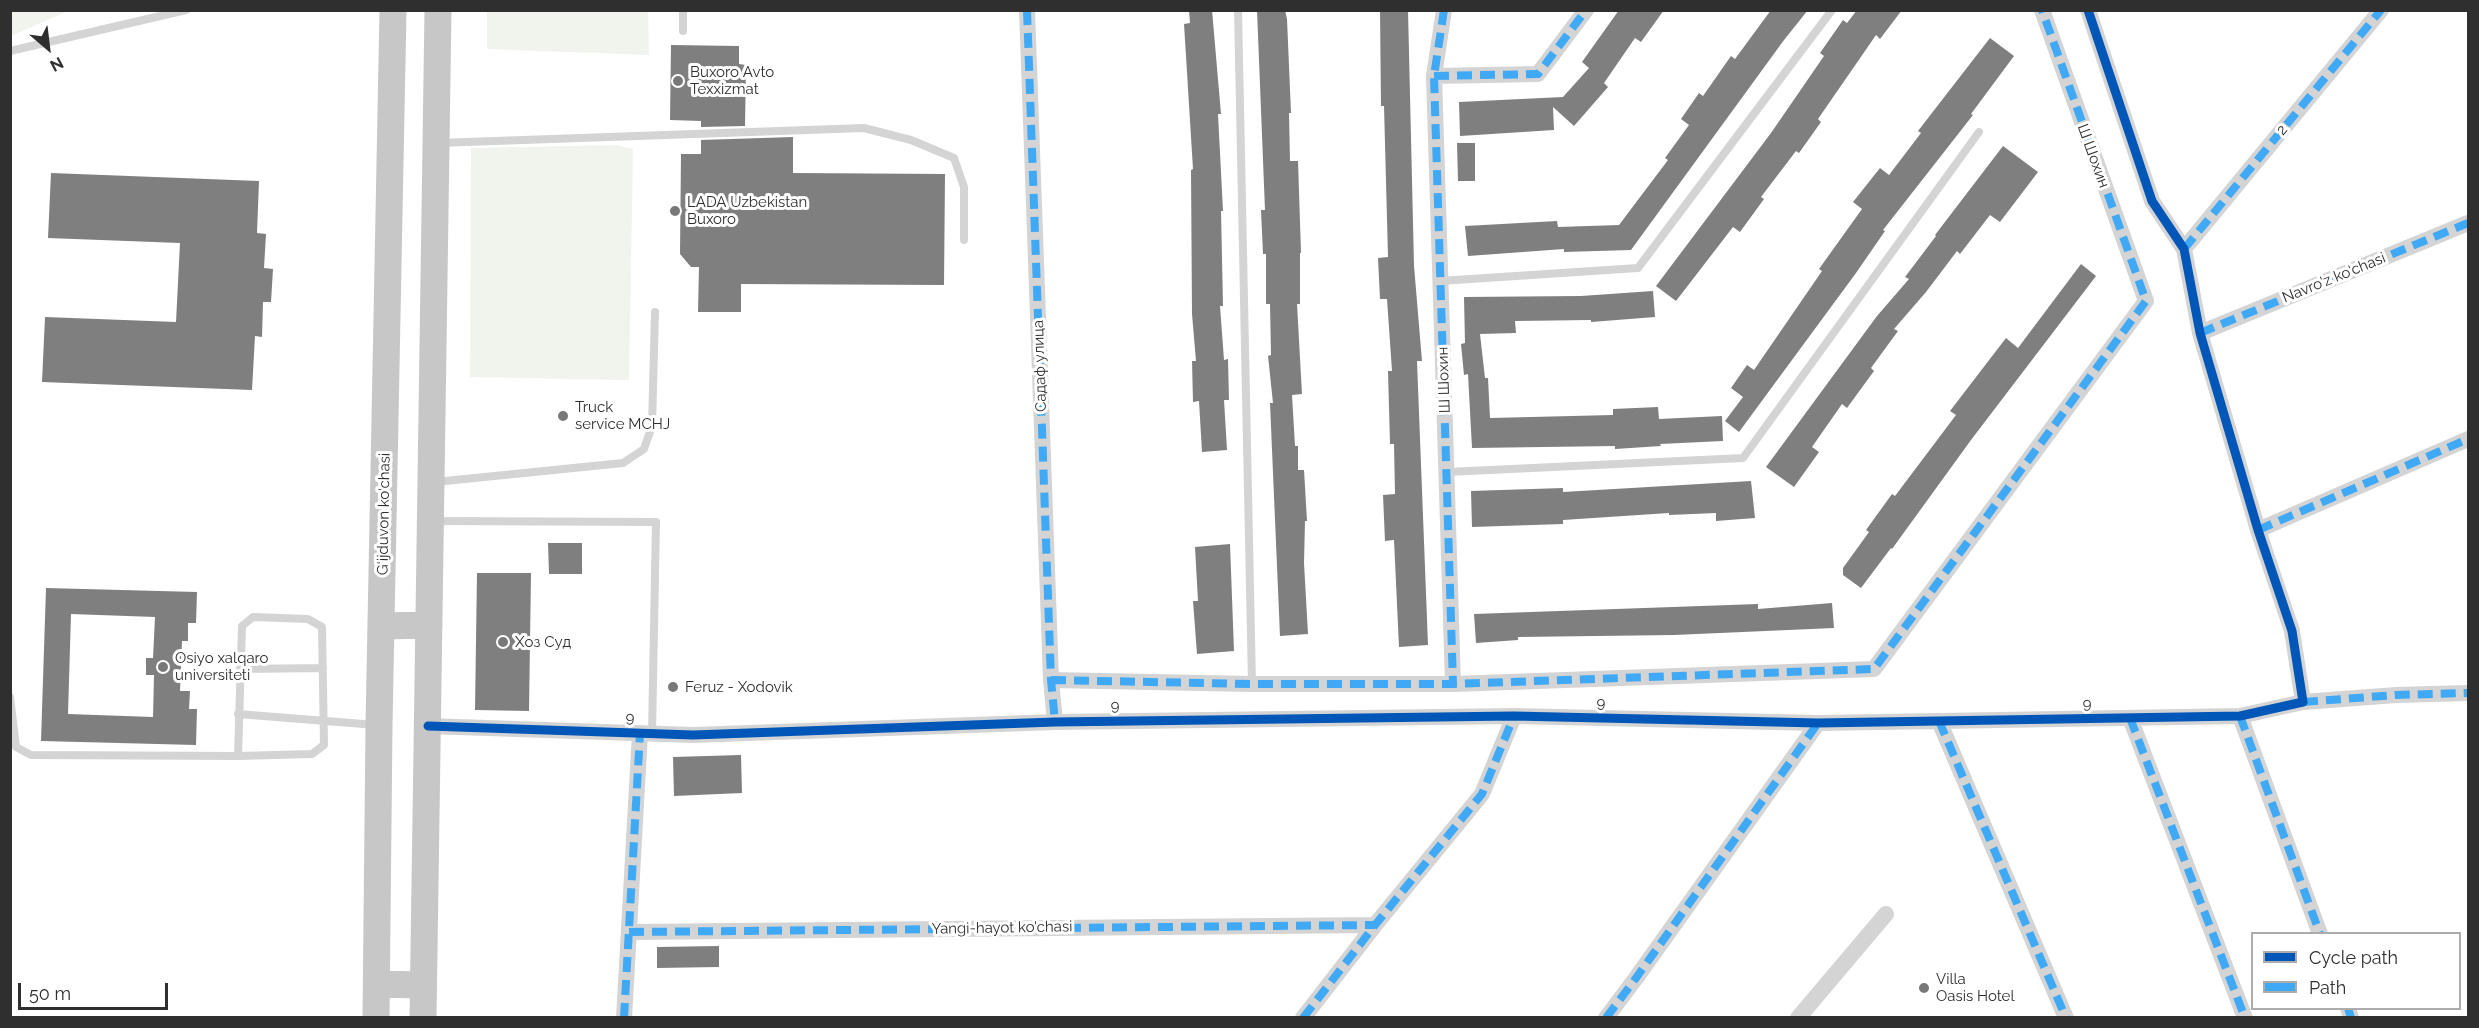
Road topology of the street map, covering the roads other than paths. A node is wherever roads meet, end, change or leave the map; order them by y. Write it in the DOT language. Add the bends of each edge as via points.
graph roads {
  1 [pos="186,10"];
  2 [pos="393,10"];
  3 [pos="438,10"];
  4 [pos="682,10"];
  5 [pos="1027,10"];
  6 [pos="1238,10"];
  7 [pos="1444,10"];
  8 [pos="1586,10"];
  9 [pos="1832,10"];
  10 [pos="2042,10"];
  11 [pos="2088,10"];
  12 [pos="2381,10"];
  13 [pos="683,31"];
  14 [pos="10,51"];
  15 [pos="1434,76"];
  16 [pos="1979,132"];
  17 [pos="435,144"];
  18 [pos="2469,223"];
  19 [pos="964,240"];
  20 [pos="2184,249"];
  21 [pos="1440,281"];
  22 [pos="655,312"];
  23 [pos="2200,333"];
  24 [pos="2469,440"];
  25 [pos="1448,472"];
  26 [pos="432,482"];
  27 [pos="430,521"];
  28 [pos="2258,530"];
  29 [pos="429,625"];
  30 [pos="382,626"];
  31 [pos="323,668"];
  32 [pos="240,669"];
  33 [pos="1051,680"];
  34 [pos="1252,684"];
  35 [pos="1453,684"];
  36 [pos="2469,693"];
  37 [pos="10,697"];
  38 [pos="2303,702"];
  39 [pos="238,714"];
  40 [pos="1514,716"];
  41 [pos="2240,716"];
  42 [pos="2130,718"];
  43 [pos="324,720"];
  44 [pos="1939,721"];
  45 [pos="1055,722"];
  46 [pos="1818,723"];
  47 [pos="379,725"];
  48 [pos="428,726"];
  49 [pos="646,733"];
  50 [pos="238,756"];
  51 [pos="1886,914"];
  52 [pos="1375,925"];
  53 [pos="629,932"];
  54 [pos="2320,932"];
  55 [pos="377,984"];
  56 [pos="423,985"];
  57 [pos="376,1017"];
  58 [pos="423,1017"];
  59 [pos="624,1017"];
  60 [pos="1303,1017"];
  61 [pos="1606,1017"];
  62 [pos="1798,1017"];
  63 [pos="2066,1017"];
  64 [pos="2245,1017"];
  1 -- 14 [label="lane"];
  2 -- 30 [label="main road, G'ijduvon ko'chasi"];
  3 -- 17 [label="main road"];
  4 -- 13 [label="lane"];
  5 -- 33 [label="street, Садаф улица"];
  6 -- 34 [label="lane"];
  7 -- 15 [label="street, Ш Шохин"];
  8 -- 15 [label="street" via="1538,74"];
  9 -- 21 [label="lane" via="1638,268"];
  10 -- 35 [label="street, Ш Шохин" via="2146,301 1874,669"];
  11 -- 20 [label="street" via="2152,201"];
  12 -- 20 [label="street, 2"];
  15 -- 21 [label="street, Ш Шохин"];
  16 -- 25 [label="lane" via="1743,458"];
  17 -- 19 [label="lane" via="864,129 911,140 954,158 964,187"];
  17 -- 26 [label="main road"];
  18 -- 23 [label="street, Navro'z ko'chasi"];
  20 -- 23 [label="street"];
  21 -- 25 [label="street, Ш Шохин"];
  22 -- 26 [label="lane" via="652,426 644,449 623,463"];
  23 -- 28 [label="street"];
  24 -- 28 [label="street"];
  25 -- 35 [label="street, Ш Шохин"];
  26 -- 27 [label="main road"];
  27 -- 29 [label="main road"];
  27 -- 49 [label="lane" via="656,522"];
  28 -- 38 [label="street" via="2292,631"];
  29 -- 30 [label="main road"];
  29 -- 48 [label="main road"];
  30 -- 47 [label="main road, G'ijduvon ko'chasi"];
  31 -- 32 [label="lane"];
  31 -- 32 [label="lane" via="322,627 308,619 253,617 242,626"];
  31 -- 43 [label="lane"];
  32 -- 39 [label="lane"];
  33 -- 34 [label="street"];
  33 -- 45 [label="street, Садаф улица"];
  34 -- 35 [label="street"];
  36 -- 38 [label="street, 9"];
  37 -- 50 [label="lane" via="16,747 32,755"];
  38 -- 41 [label="street, 9"];
  39 -- 43 [label="lane"];
  39 -- 50 [label="lane"];
  40 -- 45 [label="street, 9"];
  40 -- 46 [label="street, 9"];
  40 -- 52 [label="street" via="1482,794"];
  41 -- 42 [label="street, 9"];
  41 -- 54 [label="street"];
  42 -- 44 [label="street, 9"];
  42 -- 64 [label="street"];
  43 -- 47 [label="lane"];
  43 -- 50 [label="lane" via="324,745 312,754"];
  44 -- 46 [label="street, 9"];
  44 -- 63 [label="street"];
  45 -- 49 [label="street, 9" via="693,735"];
  46 -- 61 [label="street"];
  47 -- 55 [label="main road, G'ijduvon ko'chasi"];
  48 -- 49 [label="street, 9"];
  48 -- 56 [label="main road"];
  49 -- 53 [label="street"];
  51 -- 62 [label="street"];
  52 -- 53 [label="street, Yangi-hayot ko'chasi"];
  52 -- 60 [label="street"];
  53 -- 59 [label="street"];
  55 -- 56 [label="main road"];
  55 -- 57 [label="main road, G'ijduvon ko'chasi"];
  56 -- 58 [label="main road"];
}
